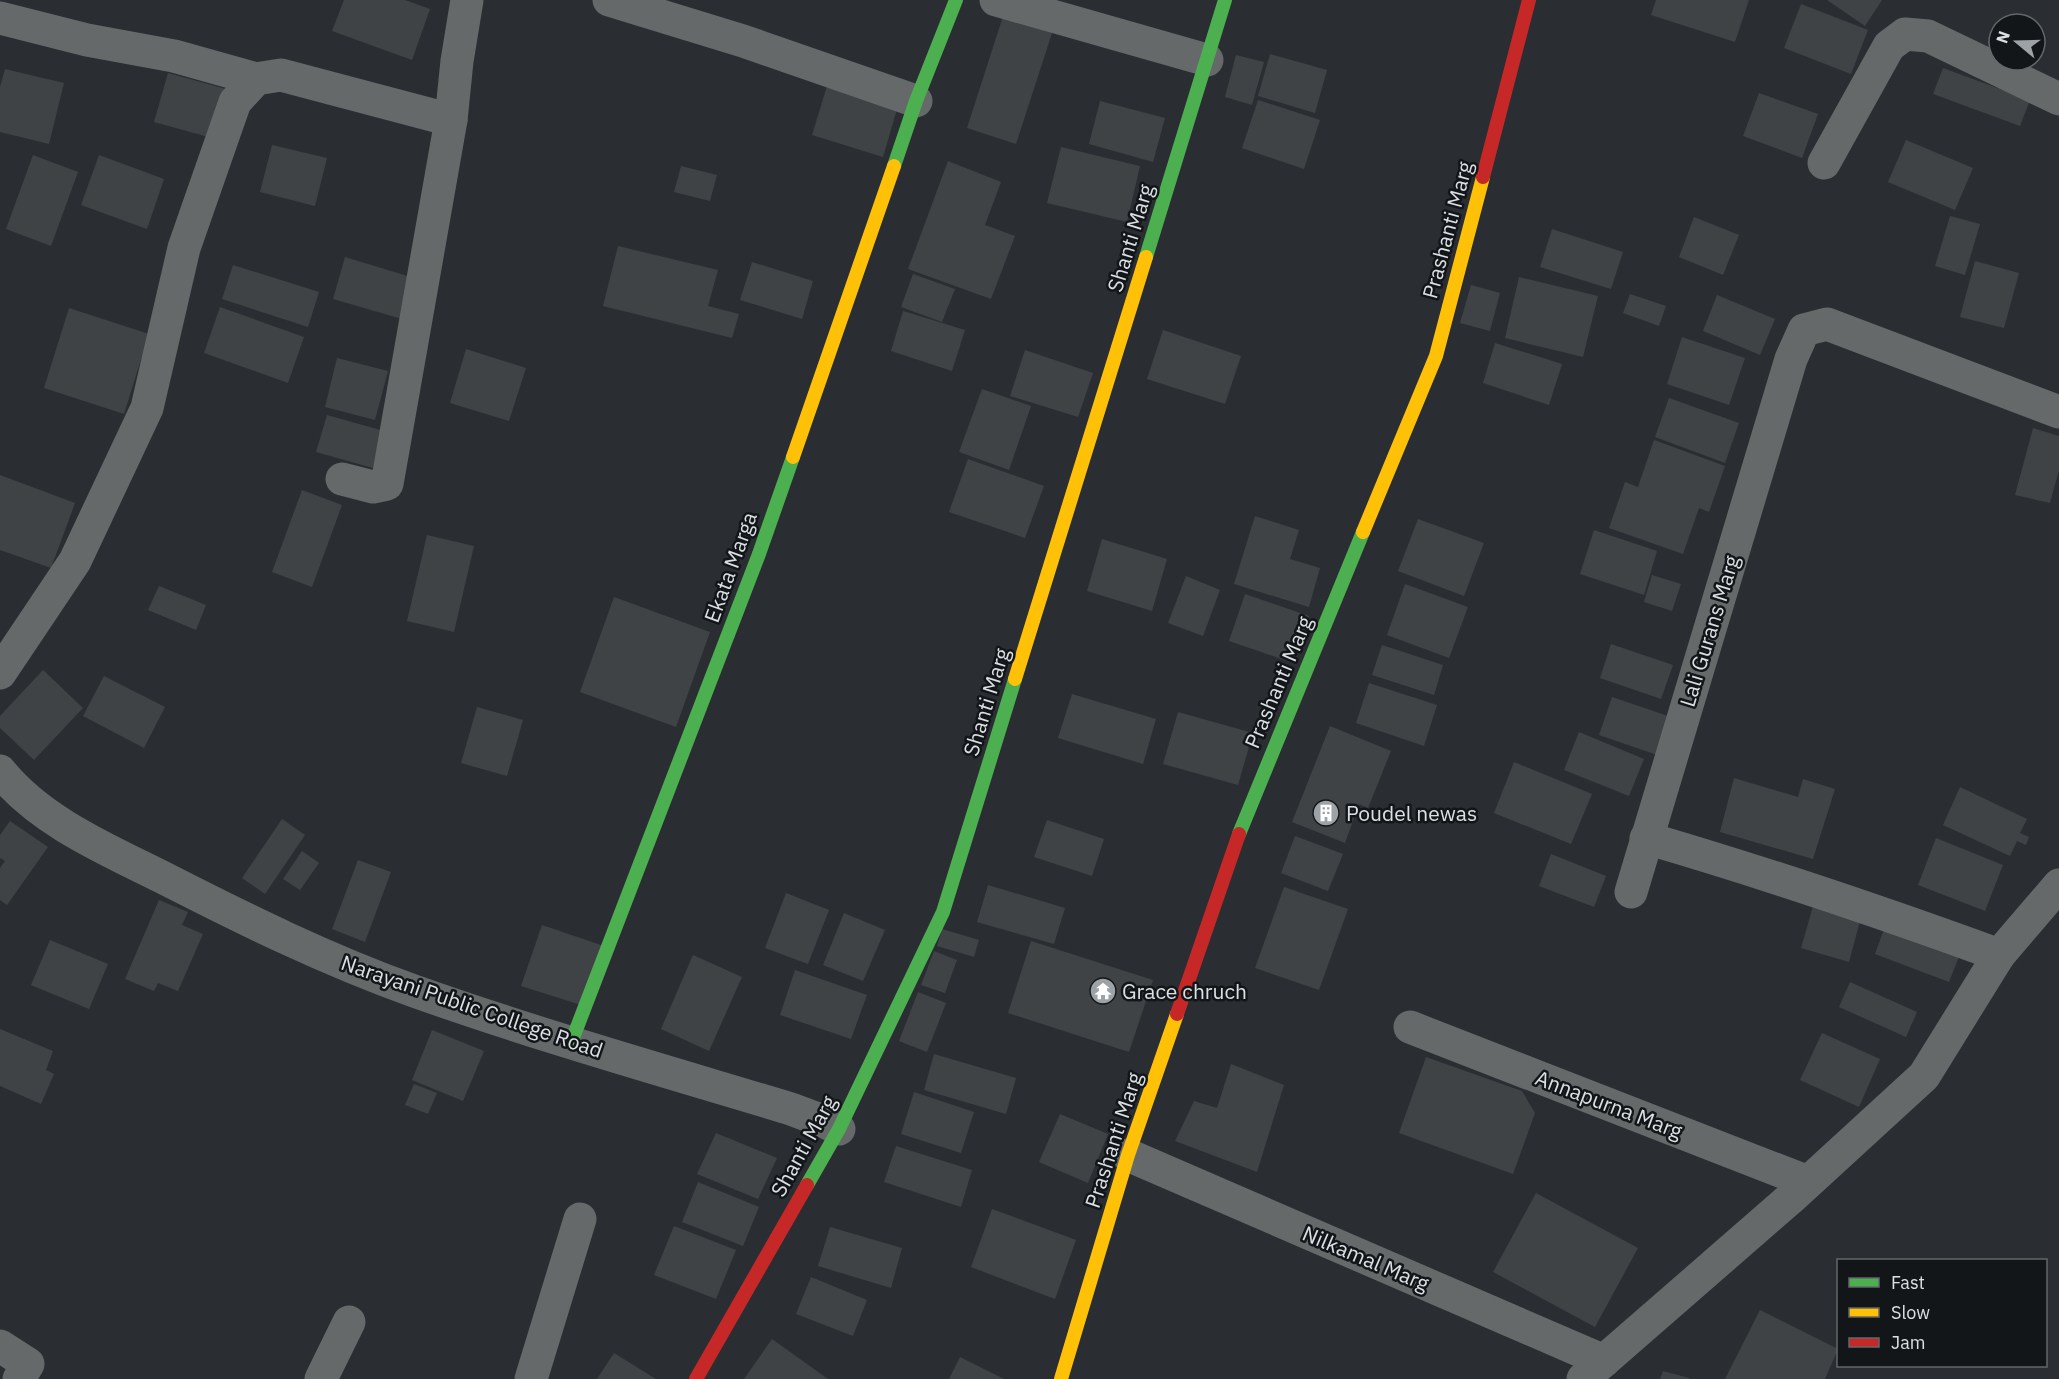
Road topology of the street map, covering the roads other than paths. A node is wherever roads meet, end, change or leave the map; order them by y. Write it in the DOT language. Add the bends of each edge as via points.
graph roads {
  1 [pos="467,0"];
  2 [pos="609,0"];
  3 [pos="956,0"];
  4 [pos="996,0"];
  5 [pos="1225,0"];
  6 [pos="1529,0"];
  7 [pos="0,18"];
  8 [pos="1208,60"];
  9 [pos="256,79"];
  10 [pos="2059,99"];
  11 [pos="916,101"];
  12 [pos="452,120"];
  13 [pos="1824,163"];
  14 [pos="2059,412"];
  15 [pos="342,480"];
  16 [pos="0,673"];
  17 [pos="0,771"];
  18 [pos="1646,838"];
  19 [pos="2059,885"];
  20 [pos="1631,892"];
  21 [pos="1999,955"];
  22 [pos="1410,1027"];
  23 [pos="572,1042"];
  24 [pos="839,1130"];
  25 [pos="1128,1155"];
  26 [pos="1808,1182"];
  27 [pos="580,1219"];
  28 [pos="349,1322"];
  29 [pos="0,1346"];
  30 [pos="1594,1370"];
  31 [pos="19,1379"];
  32 [pos="321,1379"];
  33 [pos="531,1379"];
  34 [pos="696,1379"];
  35 [pos="1061,1379"];
  1 -- 12 [label="street"];
  2 -- 11 [label="street"];
  3 -- 11 [label="street, Ekata Marga"];
  4 -- 8 [label="street"];
  5 -- 8 [label="street, Shanti Marg"];
  6 -- 25 [label="street, Prashanti Marg" via="1436,356 1246,811"];
  7 -- 9 [label="street" via="174,56"];
  8 -- 24 [label="street, Shanti Marg" via="943,912"];
  9 -- 12 [label="street" via="281,75"];
  9 -- 16 [label="street" via="235,102 184,248 147,408 75,561"];
  10 -- 13 [label="street" via="1928,36 1905,34 1889,46"];
  11 -- 23 [label="street, Ekata Marga" via="759,554"];
  12 -- 15 [label="street" via="387,484 373,488"];
  14 -- 18 [label="street, Lali Gurans Marg" via="1827,324 1804,330 1791,359"];
  17 -- 23 [label="street, Narayani Public College Road" via="73,832 271,932 413,990"];
  18 -- 20 [label="street"];
  18 -- 21 [label="street" via="1840,897"];
  19 -- 21 [label="street"];
  21 -- 26 [label="street" via="1924,1076"];
  22 -- 26 [label="street, Annapurna Marg"];
  23 -- 24 [label="street, Narayani Public College Road" via="791,1109"];
  24 -- 34 [label="street, Shanti Marg"];
  25 -- 30 [label="street, Nilkamal Marg"];
  25 -- 35 [label="street, Prashanti Marg"];
  26 -- 30 [label="street"];
  27 -- 33 [label="street"];
  28 -- 32 [label="street"];
  29 -- 31 [label="street" via="28,1364"];
}
